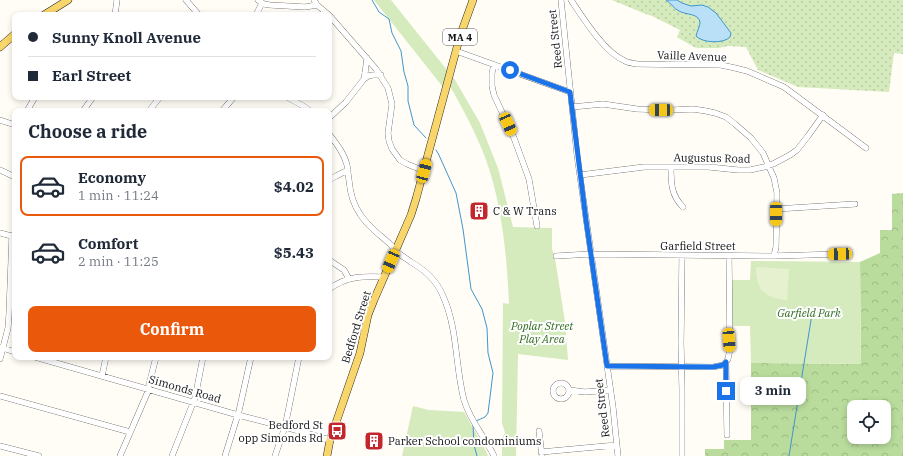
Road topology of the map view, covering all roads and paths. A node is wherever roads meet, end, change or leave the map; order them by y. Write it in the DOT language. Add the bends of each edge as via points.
graph roads {
  1 [pos="68,0"];
  2 [pos="116,0"];
  3 [pos="186,0"];
  4 [pos="473,0"];
  5 [pos="571,0"];
  6 [pos="260,1"];
  7 [pos="563,1"];
  8 [pos="315,3"];
  9 [pos="49,12"];
  10 [pos="115,12"];
  11 [pos="196,12"];
  12 [pos="257,12"];
  13 [pos="326,12"];
  14 [pos="332,18"];
  15 [pos="12,37"];
  16 [pos="0,47"];
  17 [pos="456,51"];
  18 [pos="367,58"];
  19 [pos="494,65"];
  20 [pos="381,75"];
  21 [pos="364,79"];
  22 [pos="570,92"];
  23 [pos="158,100"];
  24 [pos="231,100"];
  25 [pos="292,100"];
  26 [pos="572,106"];
  27 [pos="151,108"];
  28 [pos="225,108"];
  29 [pos="306,108"];
  30 [pos="823,115"];
  31 [pos="332,116"];
  32 [pos="0,120"];
  33 [pos="12,124"];
  34 [pos="332,138"];
  35 [pos="866,148"];
  36 [pos="769,166"];
  37 [pos="671,167"];
  38 [pos="0,170"];
  39 [pos="348,170"];
  40 [pos="424,171"];
  41 [pos="580,175"];
  42 [pos="12,176"];
  43 [pos="332,178"];
  44 [pos="855,204"];
  45 [pos="682,207"];
  46 [pos="776,209"];
  47 [pos="538,226"];
  48 [pos="0,233"];
  49 [pos="12,236"];
  50 [pos="396,251"];
  51 [pos="591,254"];
  52 [pos="840,254"];
  53 [pos="556,256"];
  54 [pos="682,256"];
  55 [pos="729,256"];
  56 [pos="774,256"];
  57 [pos="332,262"];
  58 [pos="384,277"];
  59 [pos="349,279"];
  60 [pos="332,287"];
  61 [pos="12,296"];
  62 [pos="1,347"];
  63 [pos="12,351"];
  64 [pos="0,359"];
  65 [pos="46,360"];
  66 [pos="105,360"];
  67 [pos="155,360"];
  68 [pos="203,360"];
  69 [pos="250,360"];
  70 [pos="298,360"];
  71 [pos="726,362"];
  72 [pos="607,366"];
  73 [pos="681,367"];
  74 [pos="102,376"];
  75 [pos="149,389"];
  76 [pos="569,390"];
  77 [pos="610,390"];
  78 [pos="0,396"];
  79 [pos="193,402"];
  80 [pos="238,415"];
  81 [pos="284,427"];
  82 [pos="539,431"];
  83 [pos="130,432"];
  84 [pos="728,435"];
  85 [pos="330,440"];
  86 [pos="617,444"];
  87 [pos="0,446"];
  88 [pos="542,454"];
  89 [pos="39,456"];
  90 [pos="120,456"];
  91 [pos="172,456"];
  92 [pos="225,456"];
  93 [pos="275,456"];
  94 [pos="327,456"];
  95 [pos="494,456"];
  96 [pos="618,456"];
  97 [pos="682,456"];
  1 -- 9 [label="main road"];
  2 -- 10 [label="street"];
  3 -- 11 [label="street"];
  4 -- 17 [label="main road, Bedford Street / MA 4"];
  5 -- 30 [label="street, Vaille Avenue" via="596,36 625,61 637,64 713,65 734,68 761,76 784,87"];
  6 -- 8 [label="street" via="270,5 305,7"];
  6 -- 12 [label="street"];
  7 -- 22 [label="street, Reed Street"];
  8 -- 13 [label="street"];
  14 -- 18 [label="street"];
  15 -- 16 [label="main road"];
  17 -- 19 [label="street"];
  17 -- 40 [label="main road, Bedford Street / MA 4"];
  18 -- 20 [label="street"];
  18 -- 21 [label="street"];
  19 -- 22 [label="street"];
  19 -- 47 [label="street" via="494,95 529,179"];
  20 -- 21 [label="street" via="368,76"];
  20 -- 40 [label="street" via="392,104 388,133 392,150 400,160"];
  21 -- 31 [label="street"];
  22 -- 26 [label="street, Reed Street"];
  23 -- 27 [label="street"];
  24 -- 28 [label="street"];
  25 -- 29 [label="street"];
  26 -- 36 [label="street" via="603,104 637,109 694,109 715,113 726,117 755,143"];
  26 -- 41 [label="street, Reed Street"];
  30 -- 35 [label="street, Vaille Avenue"];
  30 -- 36 [label="street, Augustus Road" via="797,150"];
  32 -- 33 [label="street"];
  34 -- 39 [label="street" via="344,156"];
  36 -- 37 [label="street, Augustus Road" via="738,170"];
  36 -- 46 [label="street" via="774,178"];
  37 -- 41 [label="street, Augustus Road" via="644,167"];
  37 -- 45 [label="street" via="673,193"];
  38 -- 42 [label="street"];
  39 -- 43 [label="street"];
  39 -- 50 [label="street" via="351,193 360,214"];
  40 -- 50 [label="main road, Bedford Street / MA 4" via="412,213"];
  41 -- 51 [label="street, Reed Street"];
  44 -- 46 [label="street"];
  46 -- 56 [label="street"];
  48 -- 49 [label="street"];
  50 -- 58 [label="main road, Bedford Street / MA 4"];
  50 -- 95 [label="street" via="430,276 444,297 452,323 464,401"];
  51 -- 53 [label="street, Garfield Street"];
  51 -- 54 [label="street, Garfield Street"];
  51 -- 72 [label="street, Reed Street"];
  52 -- 56 [label="street, Garfield Street"];
  54 -- 55 [label="street, Garfield Street"];
  54 -- 73 [label="street"];
  55 -- 56 [label="street, Garfield Street"];
  55 -- 71 [label="street" via="730,348"];
  57 -- 59 [label="street" via="344,270"];
  58 -- 59 [label="street"];
  58 -- 85 [label="main road, Bedford Street / MA 4" via="368,315 360,353"];
  59 -- 60 [label="street"];
  61 -- 62 [label="street" via="8,328"];
  62 -- 63 [label="street"];
  62 -- 64 [label="street"];
  65 -- 74 [label="street, Simonds Road"];
  66 -- 74 [label="street"];
  67 -- 75 [label="street"];
  68 -- 79 [label="street"];
  69 -- 80 [label="street"];
  70 -- 81 [label="street"];
  71 -- 73 [label="street" via="713,367"];
  71 -- 84 [label="street"];
  72 -- 73 [label="street"];
  72 -- 77 [label="street, Reed Street"];
  73 -- 97 [label="street"];
  74 -- 75 [label="street, Simonds Road"];
  75 -- 79 [label="street, Simonds Road"];
  75 -- 83 [label="street"];
  76 -- 77 [label="street"];
  77 -- 86 [label="street, Reed Street"];
  78 -- 83 [label="street"];
  79 -- 80 [label="street, Simonds Road"];
  79 -- 91 [label="street"];
  80 -- 81 [label="street, Simonds Road"];
  80 -- 92 [label="street"];
  81 -- 85 [label="street, Simonds Road"];
  81 -- 93 [label="street"];
  82 -- 88 [label="street"];
  83 -- 90 [label="street"];
  85 -- 94 [label="main road, Bedford Street / MA 4"];
  86 -- 88 [label="street"];
  86 -- 96 [label="street, Reed Street"];
  87 -- 89 [label="street"];
}
